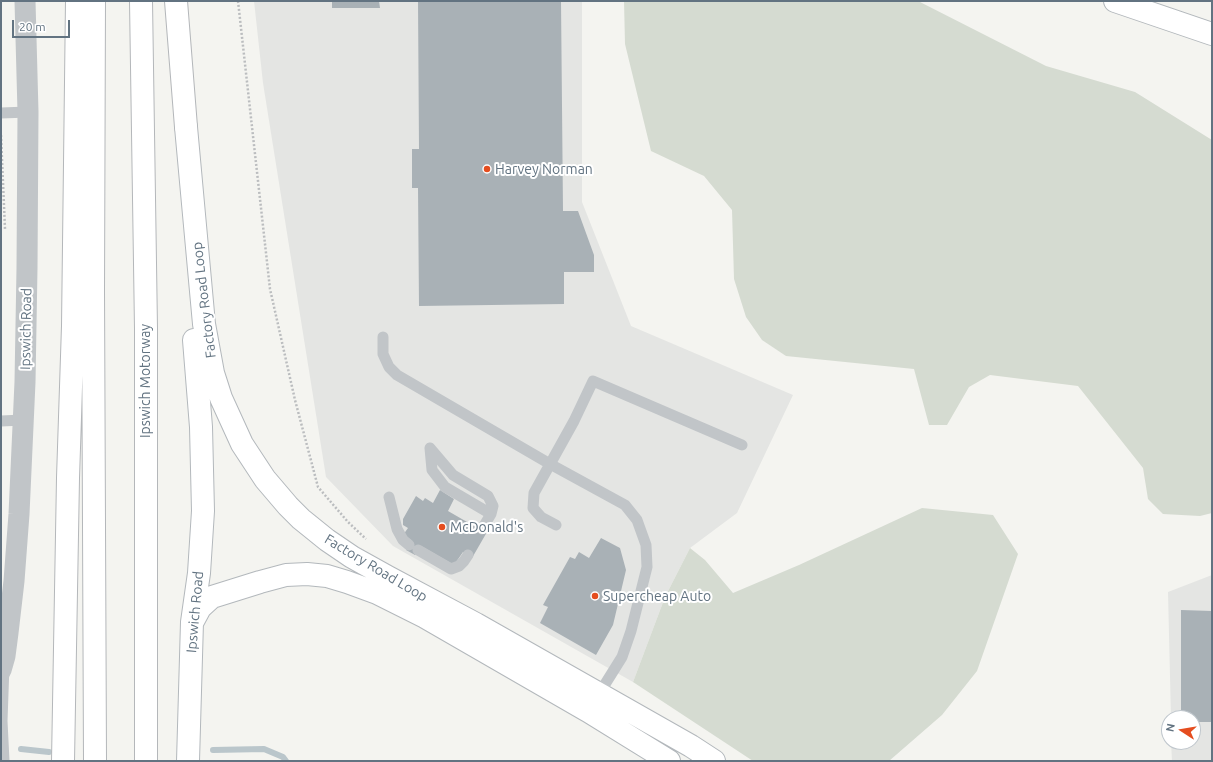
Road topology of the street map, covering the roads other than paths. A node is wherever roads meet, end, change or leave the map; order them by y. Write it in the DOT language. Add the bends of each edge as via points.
graph roads {
  1 [pos="25,1"];
  2 [pos="77,1"];
  3 [pos="94,1"];
  4 [pos="141,1"];
  5 [pos="176,1"];
  6 [pos="1115,1"];
  7 [pos="1212,34"];
  8 [pos="28,112"];
  9 [pos="1,113"];
  10 [pos="186,127"];
  11 [pos="383,336"];
  12 [pos="23,420"];
  13 [pos="1,421"];
  14 [pos="742,445"];
  15 [pos="550,464"];
  16 [pos="389,497"];
  17 [pos="491,514"];
  18 [pos="556,525"];
  19 [pos="482,529"];
  20 [pos="468,555"];
  21 [pos="192,622"];
  22 [pos="3,663"];
  23 [pos="594,703"];
  24 [pos="701,758"];
  25 [pos="4,761"];
  26 [pos="63,761"];
  27 [pos="95,761"];
  28 [pos="146,761"];
  29 [pos="188,761"];
  30 [pos="669,761"];
  1 -- 8 [label="street, Ipswich Road"];
  2 -- 26 [label="main road"];
  3 -- 27 [label="main road"];
  4 -- 28 [label="main road, Ipswich Motorway" via="146,329"];
  5 -- 10 [label="main road"];
  6 -- 7 [label="main road"];
  8 -- 9 [label="lane"];
  8 -- 12 [label="street, Ipswich Road"];
  10 -- 21 [label="main road, Ipswich Road" via="188,241 203,478 200,552"];
  10 -- 23 [label="main road, Factory Road Loop" via="204,324 212,367 221,398 242,444 265,479 301,519 327,540 388,577 476,624"];
  11 -- 15 [label="lane" via="383,354 389,367 397,375"];
  12 -- 13 [label="lane"];
  12 -- 22 [label="street, Ipswich Road" via="14,581"];
  14 -- 15 [label="lane" via="593,381"];
  15 -- 18 [label="lane" via="534,493 534,508 541,517"];
  15 -- 23 [label="lane" via="625,505 637,520 646,546 647,567 631,631 622,657"];
  16 -- 20 [label="lane" via="403,540 413,548 451,569 459,566"];
  17 -- 17 [label="lane" via="445,487 432,470 430,448 453,475 488,496 493,506"];
  17 -- 19 [label="lane"];
  21 -- 23 [label="main road, Factory Road Loop" via="200,608 212,597 286,575 327,576 377,592"];
  21 -- 29 [label="main road, Ipswich Road"];
  22 -- 25 [label="lane, Ipswich Road"];
  23 -- 24 [label="main road, Factory Road Loop"];
  23 -- 30 [label="main road, Factory Road Loop"];
}
